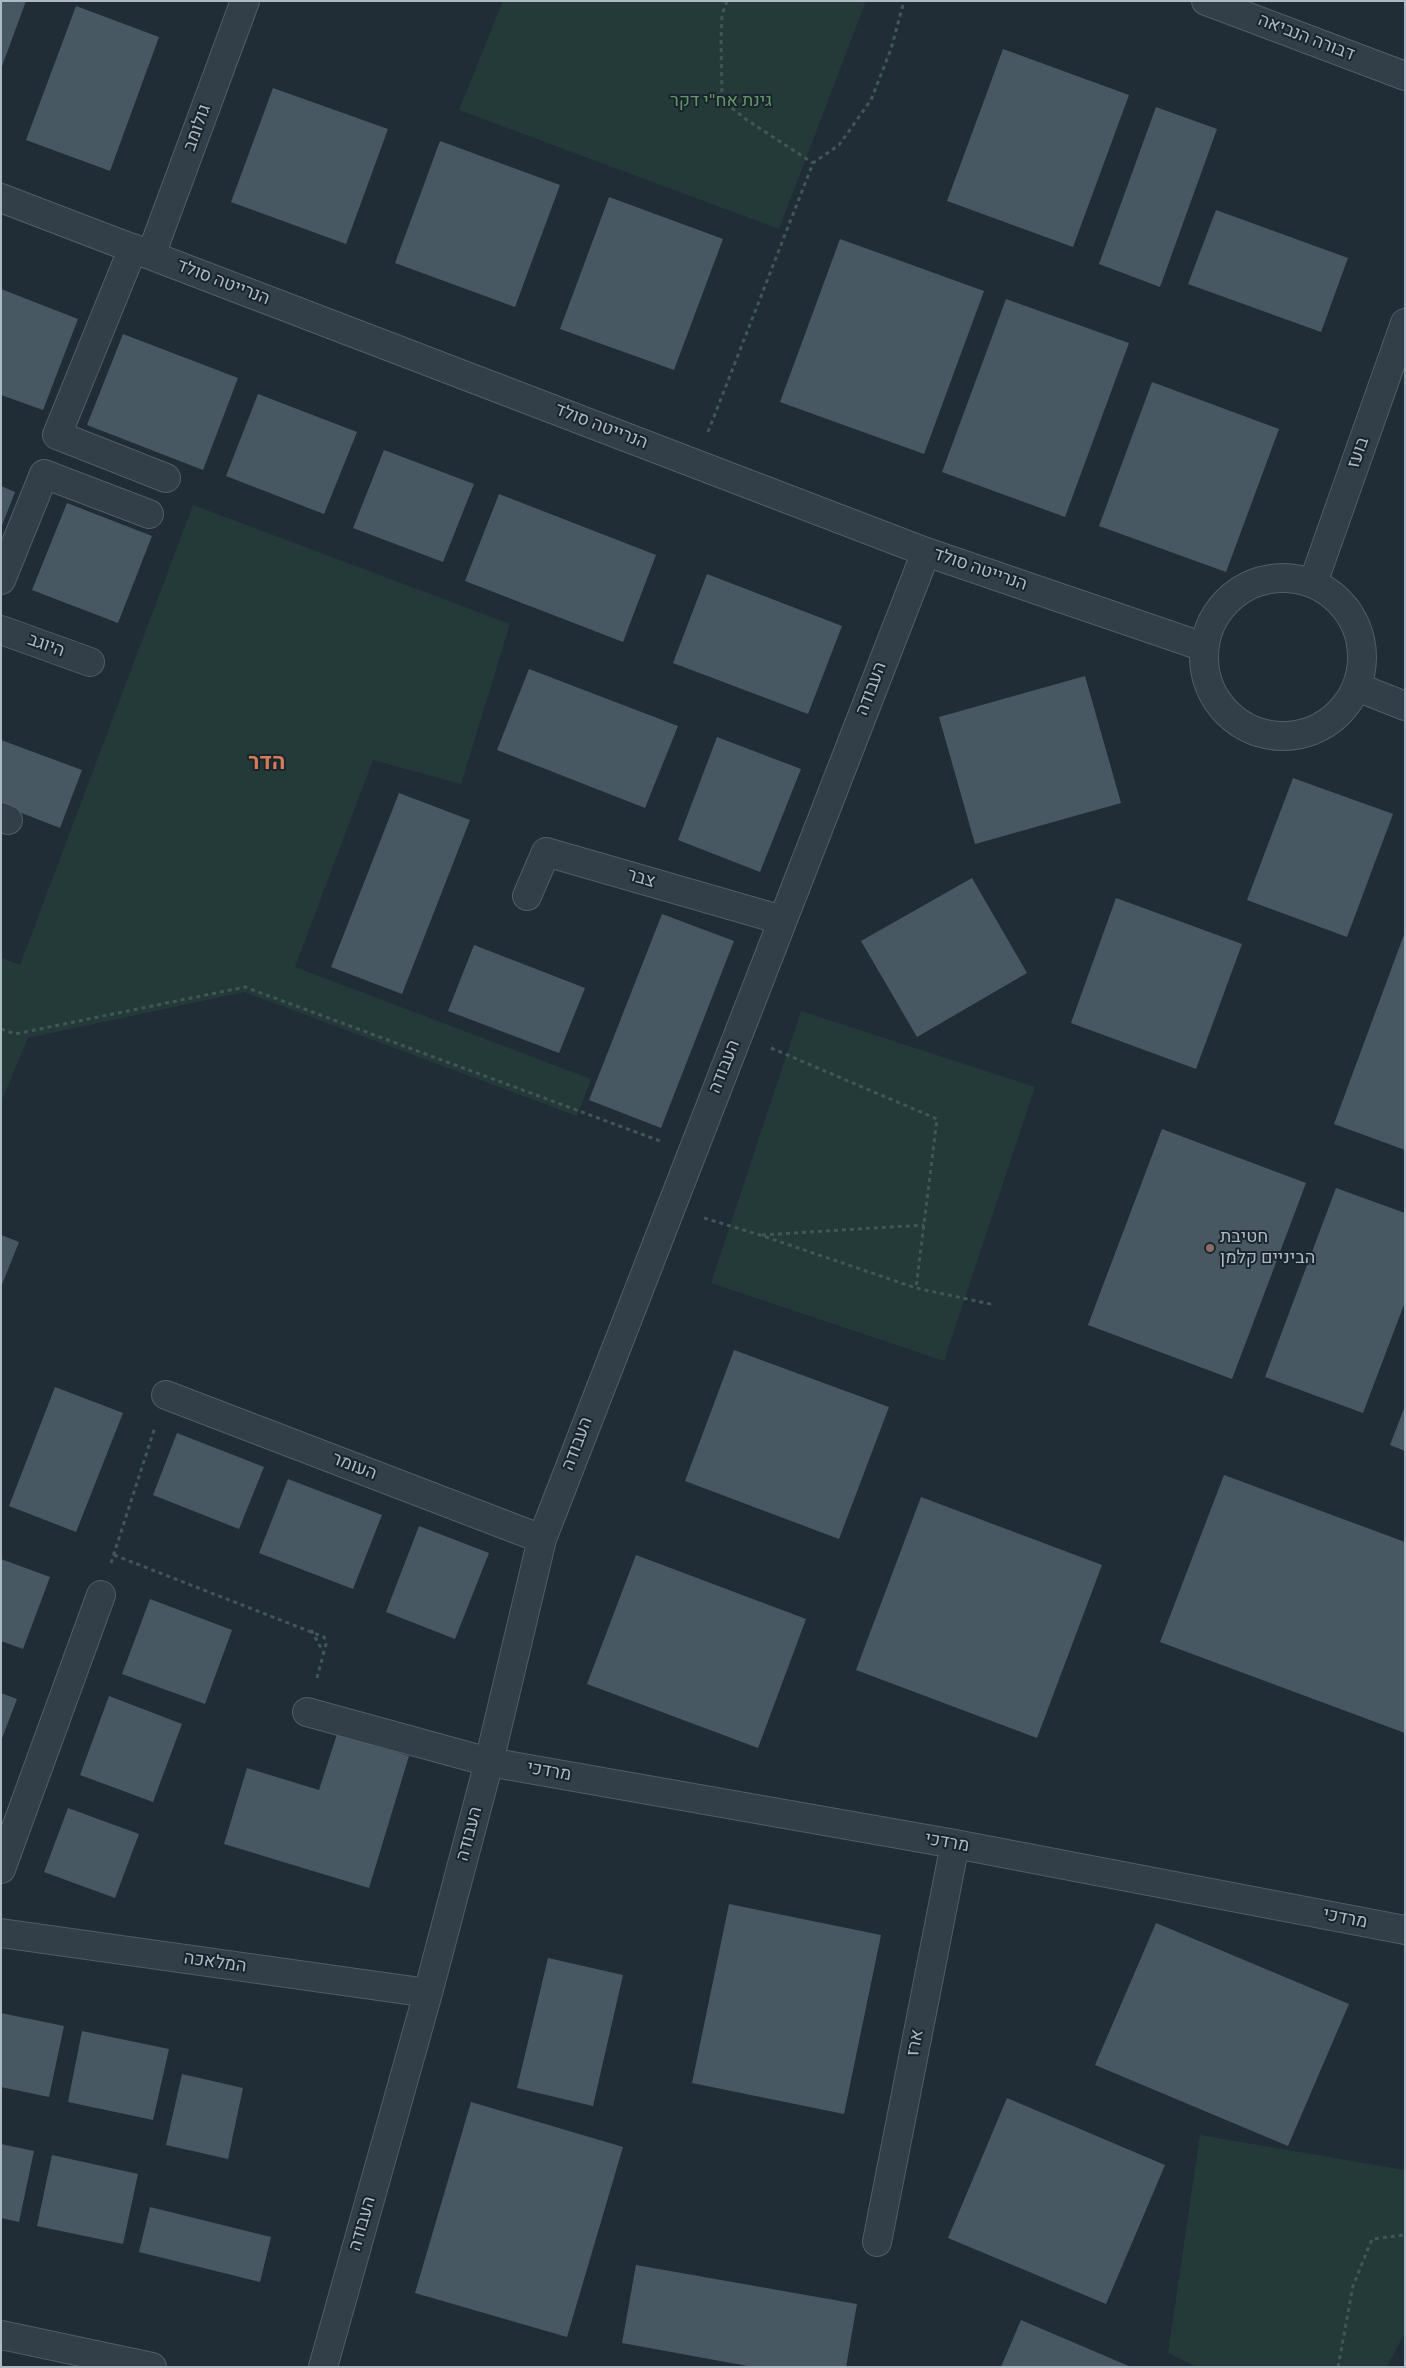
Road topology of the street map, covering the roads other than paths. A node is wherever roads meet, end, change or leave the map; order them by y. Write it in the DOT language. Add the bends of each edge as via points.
graph roads {
  1 [pos="245,1"];
  2 [pos="1206,1"];
  3 [pos="1405,76"];
  4 [pos="1,198"];
  5 [pos="142,252"];
  6 [pos="1405,323"];
  7 [pos="166,478"];
  8 [pos="149,514"];
  9 [pos="926,552"];
  10 [pos="1,580"];
  11 [pos="1313,583"];
  12 [pos="1,630"];
  13 [pos="1204,647"];
  14 [pos="90,662"];
  15 [pos="1358,687"];
  16 [pos="1405,706"];
  17 [pos="527,896"];
  18 [pos="782,920"];
  19 [pos="166,1395"];
  20 [pos="542,1539"];
  21 [pos="100,1594"];
  22 [pos="308,1712"];
  23 [pos="489,1762"];
  24 [pos="955,1844"];
  25 [pos="1,1869"];
  26 [pos="1405,1930"];
  27 [pos="1,1934"];
  28 [pos="428,1993"];
  29 [pos="877,2242"];
  30 [pos="1,2335"];
  31 [pos="152,2367"];
  32 [pos="323,2367"];
  1 -- 5 [label="street, גולומב"];
  2 -- 3 [label="street, דבורה הנביאה"];
  4 -- 5 [label="street, הנרייטה סולד"];
  5 -- 7 [label="street, גולומב" via="57,435"];
  5 -- 9 [label="street, הנרייטה סולד"];
  6 -- 11 [label="street, בועז"];
  8 -- 10 [label="street" via="44,474"];
  9 -- 13 [label="street, הנרייטה סולד"];
  9 -- 18 [label="street, העבודה"];
  11 -- 13 [label="street" via="1286,578 1258,582 1233,595 1215,616"];
  11 -- 15 [label="street" via="1346,608 1359,632 1363,660"];
  12 -- 14 [label="street, היוגב"];
  13 -- 15 [label="street" via="1205,674 1216,700 1234,720 1264,734 1292,736 1318,729 1341,712"];
  15 -- 16 [label="street"];
  17 -- 18 [label="street, צבר" via="546,852"];
  18 -- 20 [label="street, העבודה"];
  19 -- 20 [label="street, העומר"];
  20 -- 23 [label="street, העבודה"];
  21 -- 25 [label="street"];
  22 -- 23 [label="street, מרדכי"];
  23 -- 24 [label="street, מרדכי"];
  23 -- 28 [label="street, העבודה"];
  24 -- 26 [label="street, מרדכי"];
  24 -- 29 [label="street, ארז"];
  27 -- 28 [label="street, המלאכה"];
  28 -- 32 [label="street, העבודה"];
  30 -- 31 [label="street"];
}
